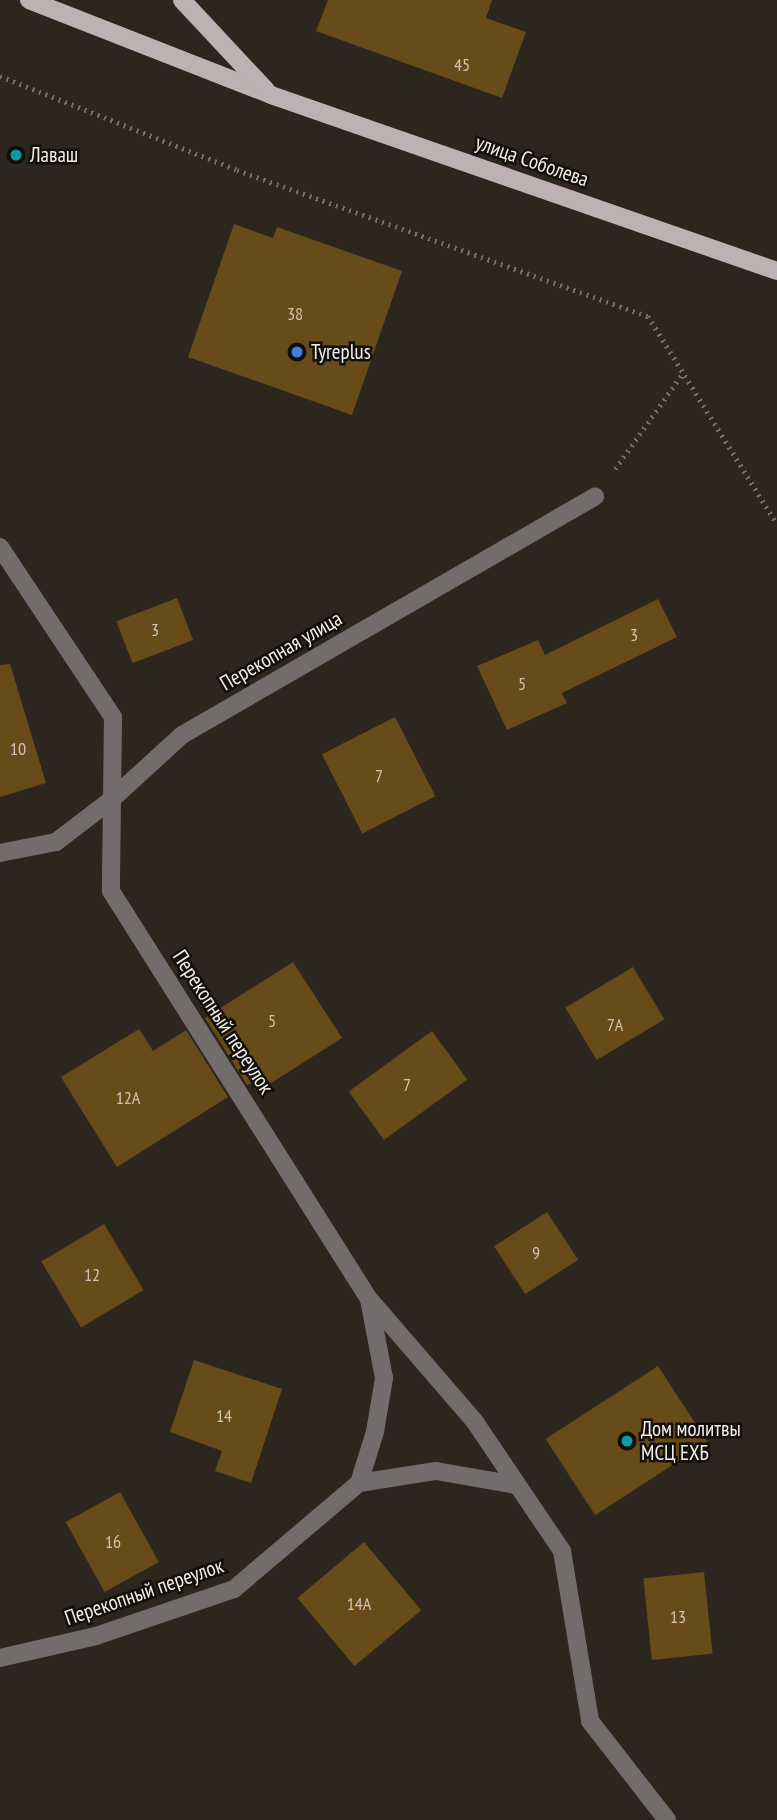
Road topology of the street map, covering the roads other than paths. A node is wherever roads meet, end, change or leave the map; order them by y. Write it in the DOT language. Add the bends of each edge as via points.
graph roads {
  1 [pos="29,0"];
  2 [pos="182,0"];
  3 [pos="271,95"];
  4 [pos="777,271"];
  5 [pos="595,496"];
  6 [pos="0,547"];
  7 [pos="112,799"];
  8 [pos="0,853"];
  9 [pos="369,1299"];
  10 [pos="359,1483"];
  11 [pos="516,1485"];
  12 [pos="0,1658"];
  13 [pos="667,1820"];
  1 -- 3 [label="main road, улица Соболева"];
  2 -- 3 [label="main road, улица Соболева"];
  3 -- 4 [label="main road, улица Соболева"];
  5 -- 7 [label="street, Перекопная улица" via="182,735"];
  6 -- 7 [label="street, Перекопный переулок" via="113,717"];
  7 -- 8 [label="street, Перекопная улица" via="56,842"];
  7 -- 9 [label="street, Перекопный переулок" via="111,891"];
  9 -- 10 [label="street" via="384,1378 375,1432"];
  9 -- 11 [label="street, Перекопный переулок" via="475,1422"];
  10 -- 11 [label="street" via="436,1471"];
  10 -- 12 [label="street, Перекопный переулок" via="234,1589 96,1636"];
  11 -- 13 [label="street, Перекопный переулок" via="562,1551 590,1721"];
}
